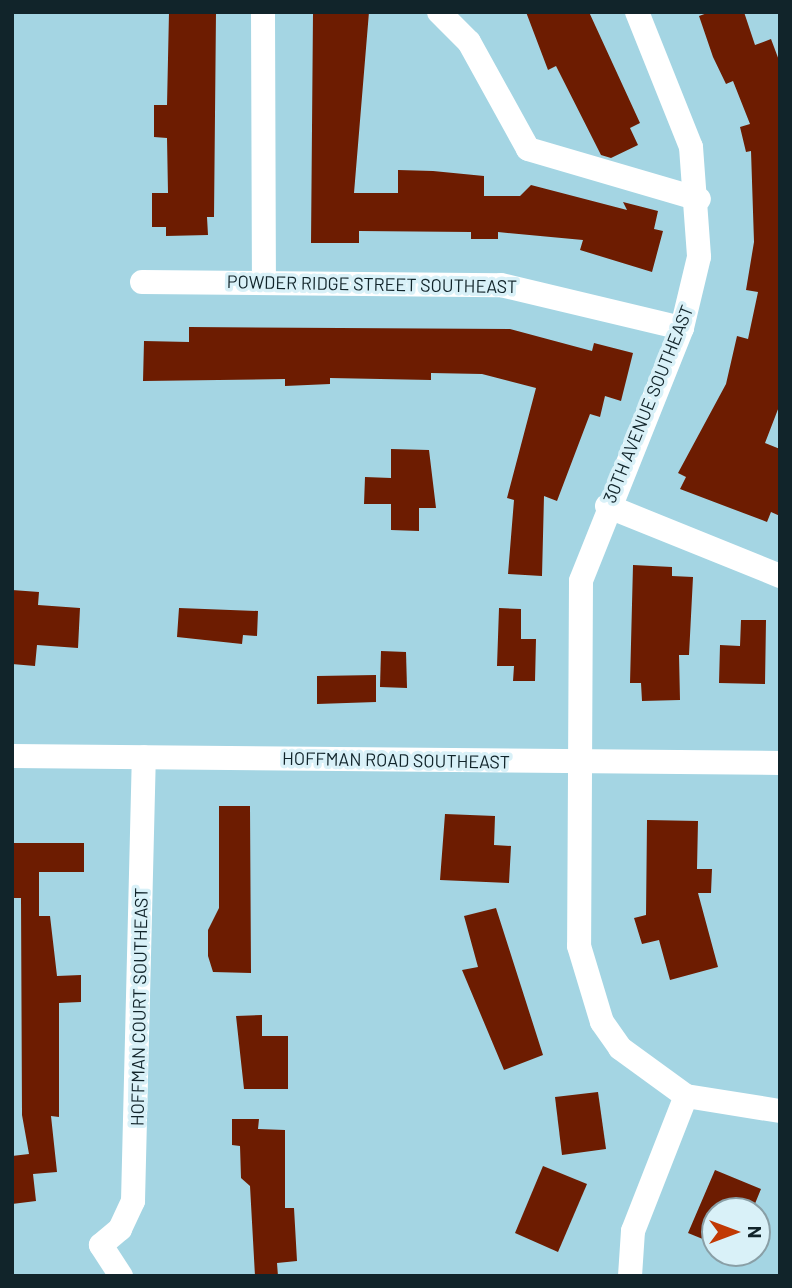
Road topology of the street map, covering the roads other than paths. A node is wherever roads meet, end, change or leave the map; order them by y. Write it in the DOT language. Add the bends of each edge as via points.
graph roads {
  1 [pos="263,12"];
  2 [pos="439,12"];
  3 [pos="637,12"];
  4 [pos="699,199"];
  5 [pos="264,279"];
  6 [pos="142,282"];
  7 [pos="682,328"];
  8 [pos="607,506"];
  9 [pos="780,576"];
  10 [pos="12,756"];
  11 [pos="144,757"];
  12 [pos="579,762"];
  13 [pos="780,763"];
  14 [pos="685,1096"];
  15 [pos="780,1111"];
  16 [pos="121,1276"];
  17 [pos="630,1276"];
  1 -- 5 [label="street"];
  2 -- 4 [label="street" via="469,42 528,149"];
  3 -- 4 [label="street, 30TH AVENUE SOUTHEAST" via="691,147"];
  4 -- 7 [label="street, 30TH AVENUE SOUTHEAST" via="699,257"];
  5 -- 6 [label="street, POWDER RIDGE STREET SOUTHEAST"];
  5 -- 7 [label="street, POWDER RIDGE STREET SOUTHEAST" via="501,285"];
  7 -- 8 [label="street, 30TH AVENUE SOUTHEAST"];
  8 -- 9 [label="street"];
  8 -- 12 [label="street, 30TH AVENUE SOUTHEAST" via="581,581"];
  10 -- 11 [label="street, HOFFMAN ROAD SOUTHEAST"];
  11 -- 12 [label="street, HOFFMAN ROAD SOUTHEAST"];
  11 -- 16 [label="street, HOFFMAN COURT SOUTHEAST" via="133,1201 120,1229 101,1245"];
  12 -- 13 [label="street, HOFFMAN ROAD SOUTHEAST"];
  12 -- 14 [label="street, 30TH AVENUE SOUTHEAST" via="579,946 592,995 620,1048"];
  14 -- 15 [label="street"];
  14 -- 17 [label="street" via="633,1231"];
}
